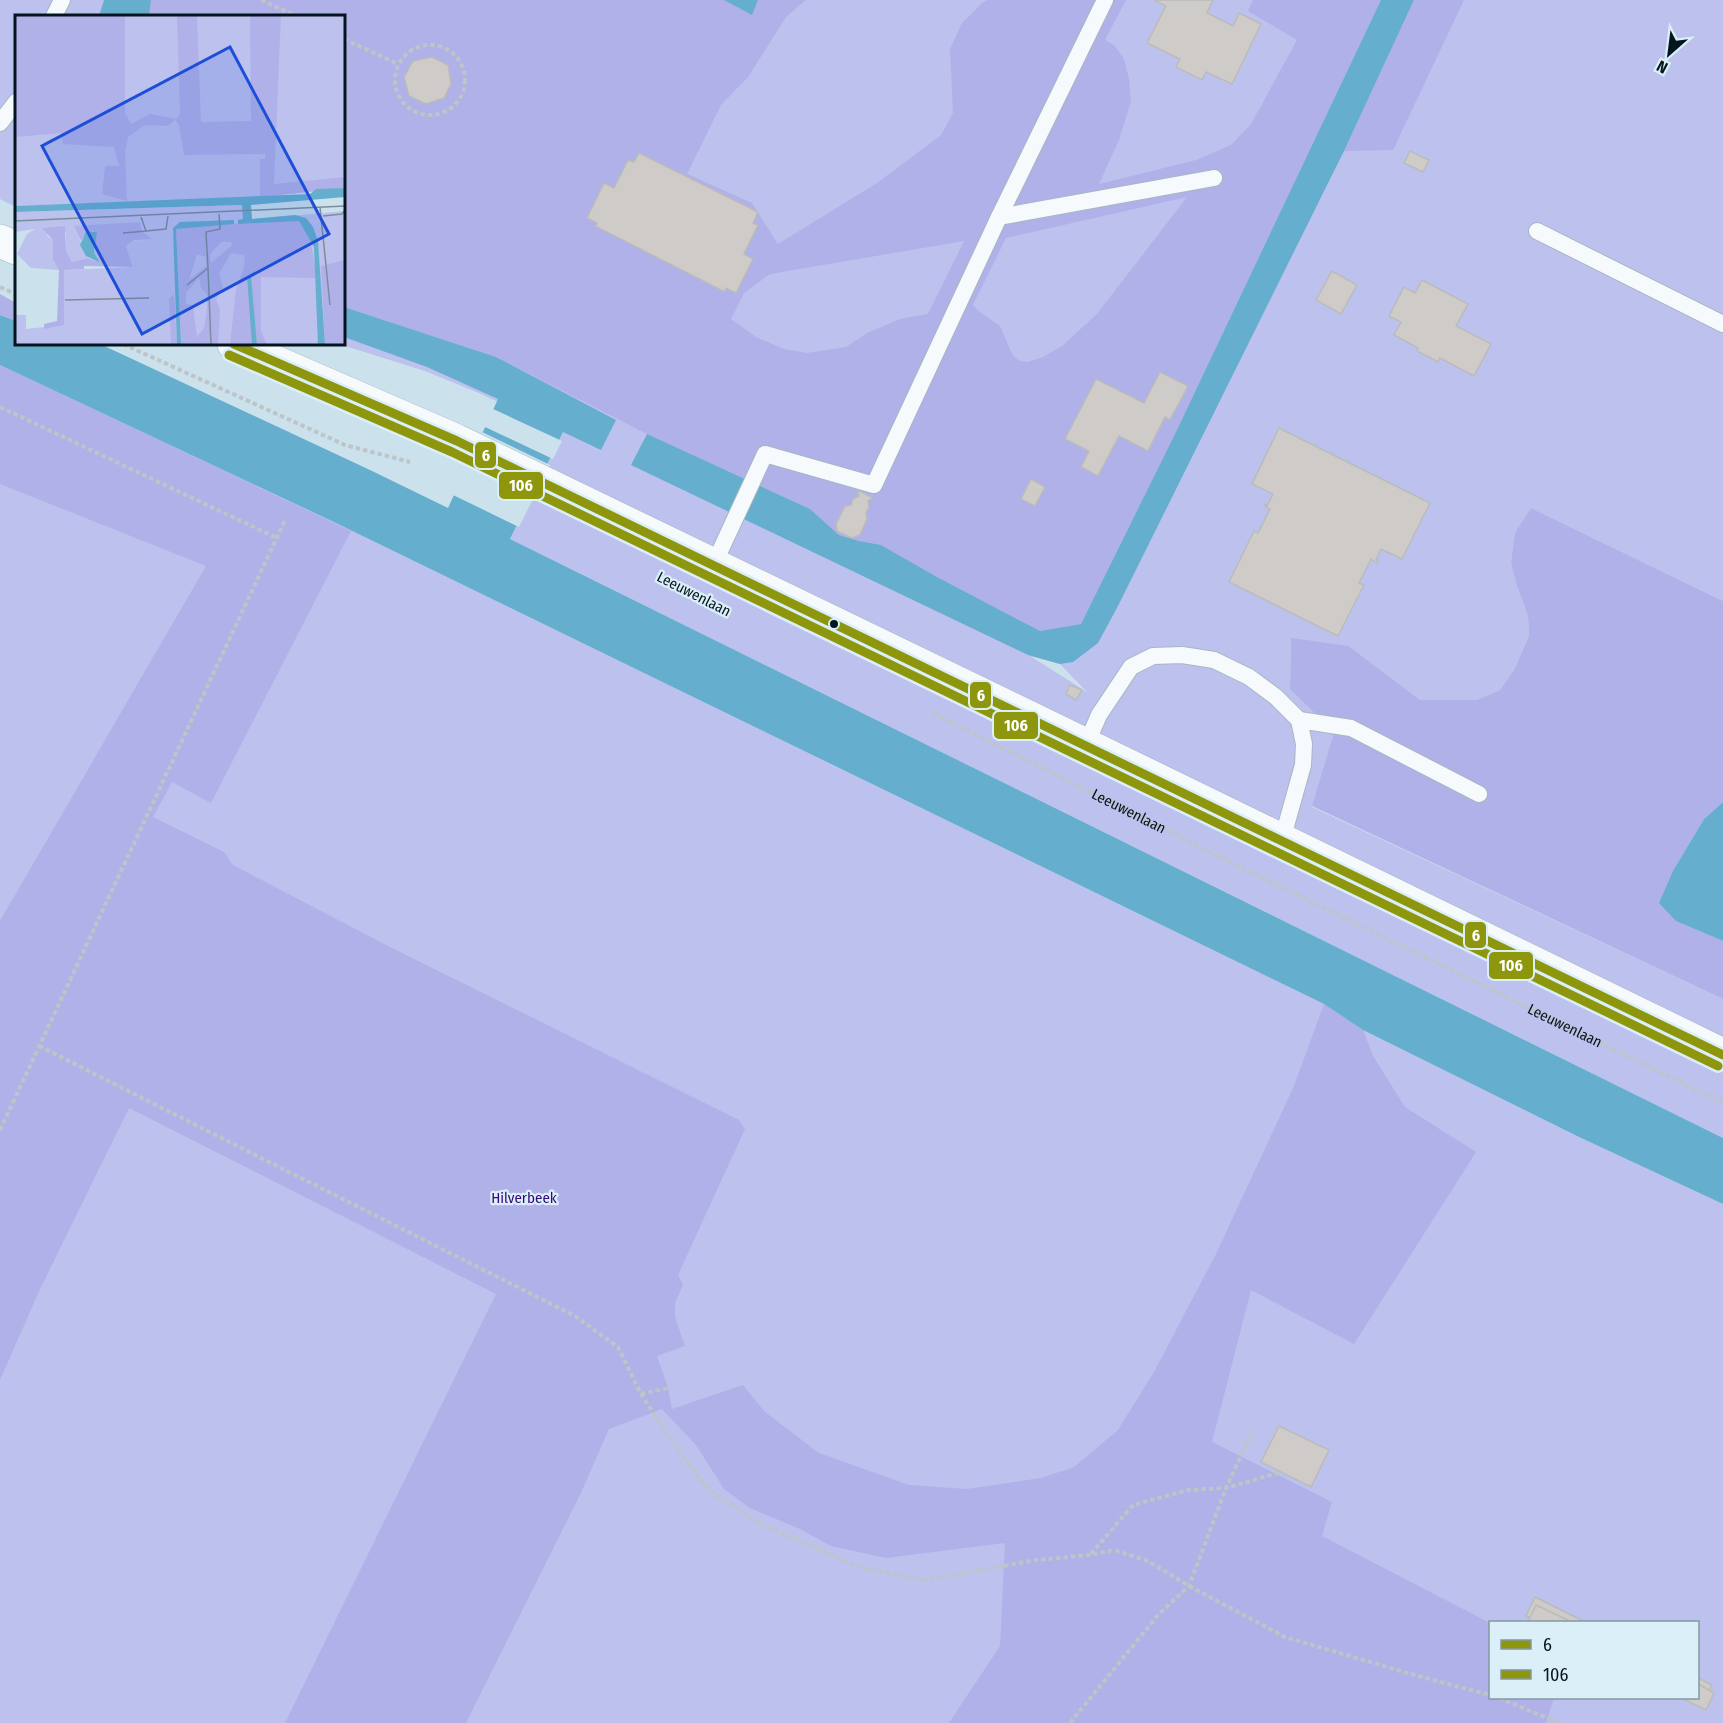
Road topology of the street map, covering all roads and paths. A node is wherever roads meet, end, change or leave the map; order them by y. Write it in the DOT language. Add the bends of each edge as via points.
graph roads {
  1 [pos="63,0"];
  2 [pos="261,0"];
  3 [pos="1105,0"];
  4 [pos="55,15"];
  5 [pos="294,15"];
  6 [pos="345,39"];
  7 [pos="398,64"];
  8 [pos="15,103"];
  9 [pos="0,123"];
  10 [pos="1214,178"];
  11 [pos="999,217"];
  12 [pos="1537,231"];
  13 [pos="0,241"];
  14 [pos="15,248"];
  15 [pos="0,287"];
  16 [pos="15,294"];
  17 [pos="1723,324"];
  18 [pos="125,345"];
  19 [pos="236,345"];
  20 [pos="0,407"];
  21 [pos="410,462"];
  22 [pos="286,518"];
  23 [pos="277,538"];
  24 [pos="714,564"];
  25 [pos="931,712"];
  26 [pos="1299,720"];
  27 [pos="1086,745"];
  28 [pos="1479,794"];
  29 [pos="1282,840"];
  30 [pos="39,1046"];
  31 [pos="1723,1055"];
  32 [pos="1723,1103"];
  33 [pos="0,1130"];
  34 [pos="668,1388"];
  35 [pos="641,1394"];
  36 [pos="1254,1428"];
  37 [pos="1281,1472"];
  38 [pos="1226,1488"];
  39 [pos="1090,1555"];
  40 [pos="1188,1586"];
  41 [pos="1489,1694"];
  42 [pos="1501,1699"];
  43 [pos="1070,1723"];
  44 [pos="1559,1723"];
  1 -- 4 [label="lane"];
  2 -- 5 [label="path"];
  3 -- 11 [label="lane"];
  6 -- 7 [label="path"];
  7 -- 7 [label="path" via="396,90 412,110 437,114 449,109 464,88 461,63 442,47 417,47"];
  8 -- 9 [label="lane"];
  10 -- 11 [label="lane"];
  11 -- 24 [label="lane" via="874,484 765,454"];
  12 -- 17 [label="lane"];
  13 -- 14 [label="street"];
  15 -- 16 [label="path"];
  18 -- 21 [label="path" via="345,446"];
  19 -- 24 [label="street" via="457,441"];
  20 -- 23 [label="path"];
  22 -- 23 [label="path"];
  23 -- 30 [label="path"];
  24 -- 27 [label="street"];
  25 -- 32 [label="path, Leeuwenlaan"];
  26 -- 27 [label="lane" via="1249,677 1214,660 1153,656 1131,667 1099,715"];
  26 -- 28 [label="lane" via="1352,728"];
  26 -- 29 [label="lane" via="1303,765"];
  27 -- 29 [label="street"];
  29 -- 31 [label="street"];
  30 -- 33 [label="path"];
  30 -- 35 [label="path" via="575,1316 618,1347"];
  34 -- 35 [label="path"];
  35 -- 39 [label="path" via="711,1492 760,1524 862,1568 924,1580 1036,1560"];
  36 -- 38 [label="path"];
  37 -- 38 [label="path"];
  38 -- 39 [label="path" via="1188,1490 1133,1505"];
  38 -- 40 [label="path"];
  39 -- 40 [label="path" via="1114,1550 1148,1561"];
  40 -- 41 [label="path" via="1285,1637"];
  40 -- 43 [label="path" via="1158,1615"];
  42 -- 44 [label="path"];
}
